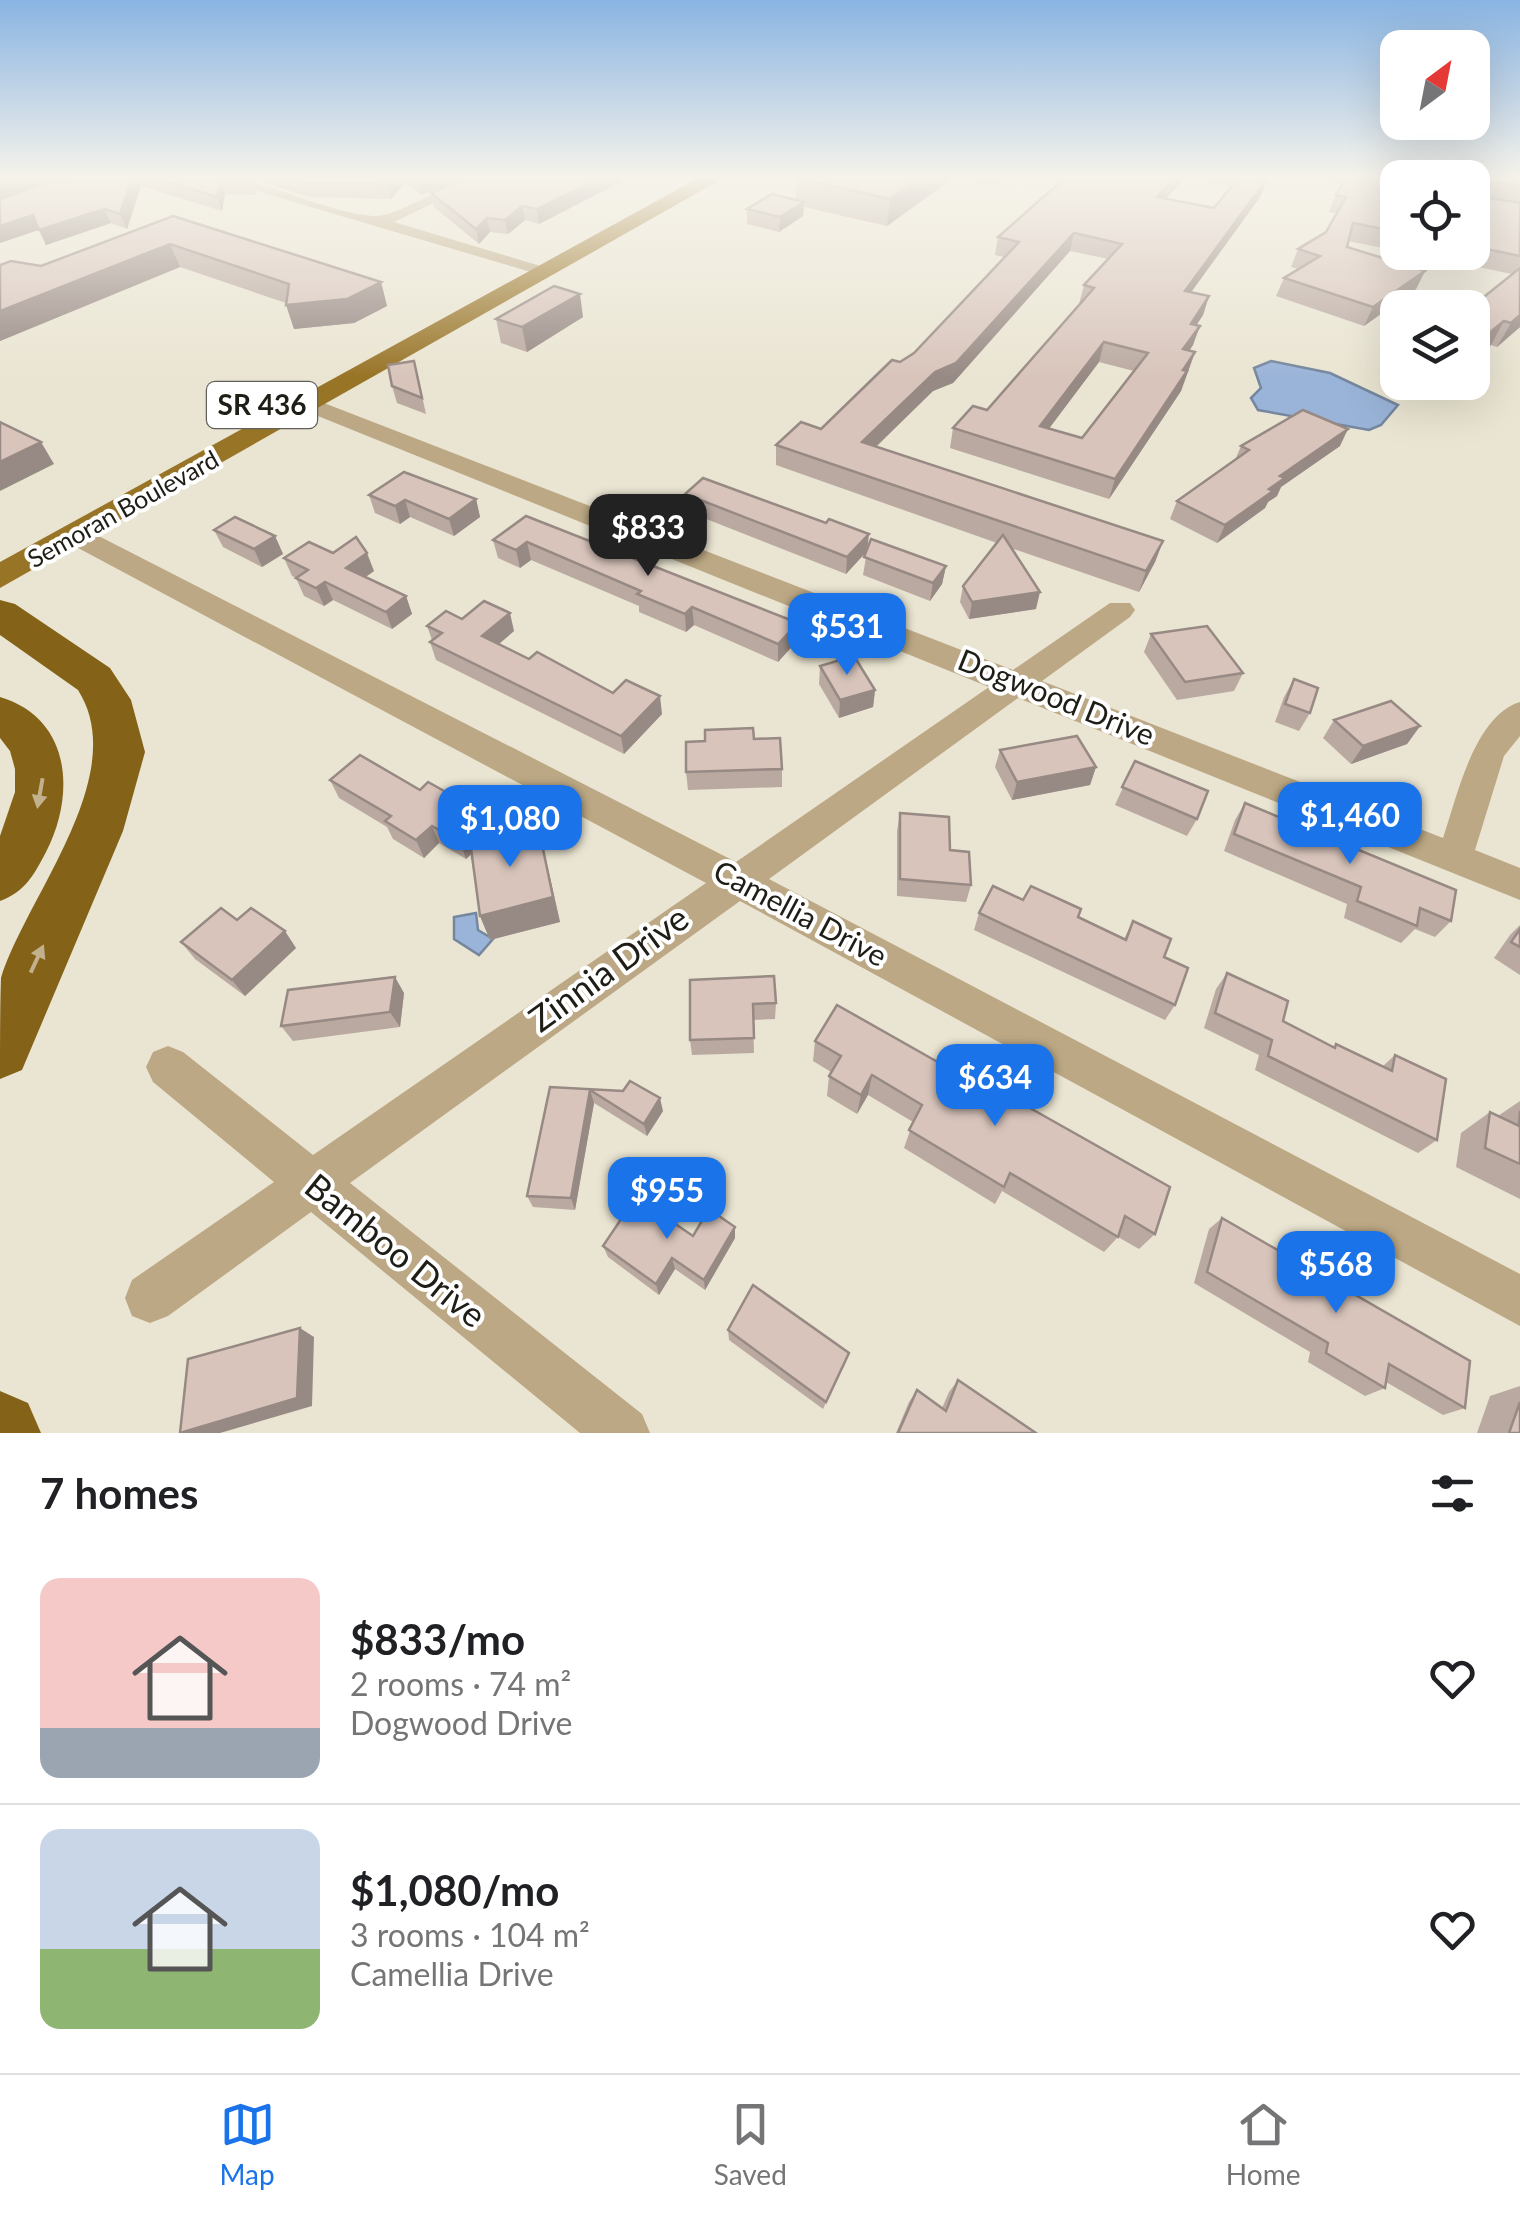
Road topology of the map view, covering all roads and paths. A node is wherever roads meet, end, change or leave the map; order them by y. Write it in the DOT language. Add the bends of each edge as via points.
graph roads {
  1 [pos="452,243"];
  2 [pos="576,243"];
  3 [pos="584,243"];
  4 [pos="536,267"];
  5 [pos="310,404"];
  6 [pos="75,535"];
  7 [pos="0,547"];
  8 [pos="0,577"];
  9 [pos="1120,610"];
  10 [pos="0,614"];
  11 [pos="1016,682"];
  12 [pos="0,714"];
  13 [pos="1520,714"];
  14 [pos="1455,856"];
  15 [pos="0,878"];
  16 [pos="734,879"];
  17 [pos="1520,884"];
  18 [pos="0,1049"];
  19 [pos="168,1066"];
  20 [pos="310,1183"];
  21 [pos="150,1298"];
  22 [pos="1520,1301"];
  23 [pos="623,1433"];
  1 -- 4 [label="street"];
  2 -- 4 [label="main road, Semoran Boulevard / SR 436"];
  3 -- 4 [label="main road, Semoran Boulevard / SR 436"];
  4 -- 5 [label="main road, Semoran Boulevard / SR 436"];
  4 -- 7 [label="main road, Semoran Boulevard / SR 436"];
  5 -- 6 [label="main road, Semoran Boulevard / SR 436"];
  5 -- 11 [label="street, Dogwood Drive"];
  6 -- 8 [label="main road, Semoran Boulevard / SR 436"];
  6 -- 16 [label="street, Camellia Drive"];
  9 -- 11 [label="street, Zinnia Drive"];
  18 -- 10 [label="highway, one-way" via="97,831 120,752 108,700 94,679"];
  11 -- 14 [label="street, Dogwood Drive"];
  11 -- 16 [label="street, Zinnia Drive"];
  12 -- 15 [label="highway, one-way" via="30,738 43,774 35,818"];
  13 -- 14 [label="street" via="1490,751"];
  14 -- 17 [label="street, Dogwood Drive"];
  16 -- 20 [label="street, Zinnia Drive"];
  16 -- 22 [label="street, Camellia Drive"];
  19 -- 20 [label="street, Bamboo Drive"];
  20 -- 21 [label="street, Zinnia Drive"];
  20 -- 23 [label="street, Bamboo Drive"];
}
